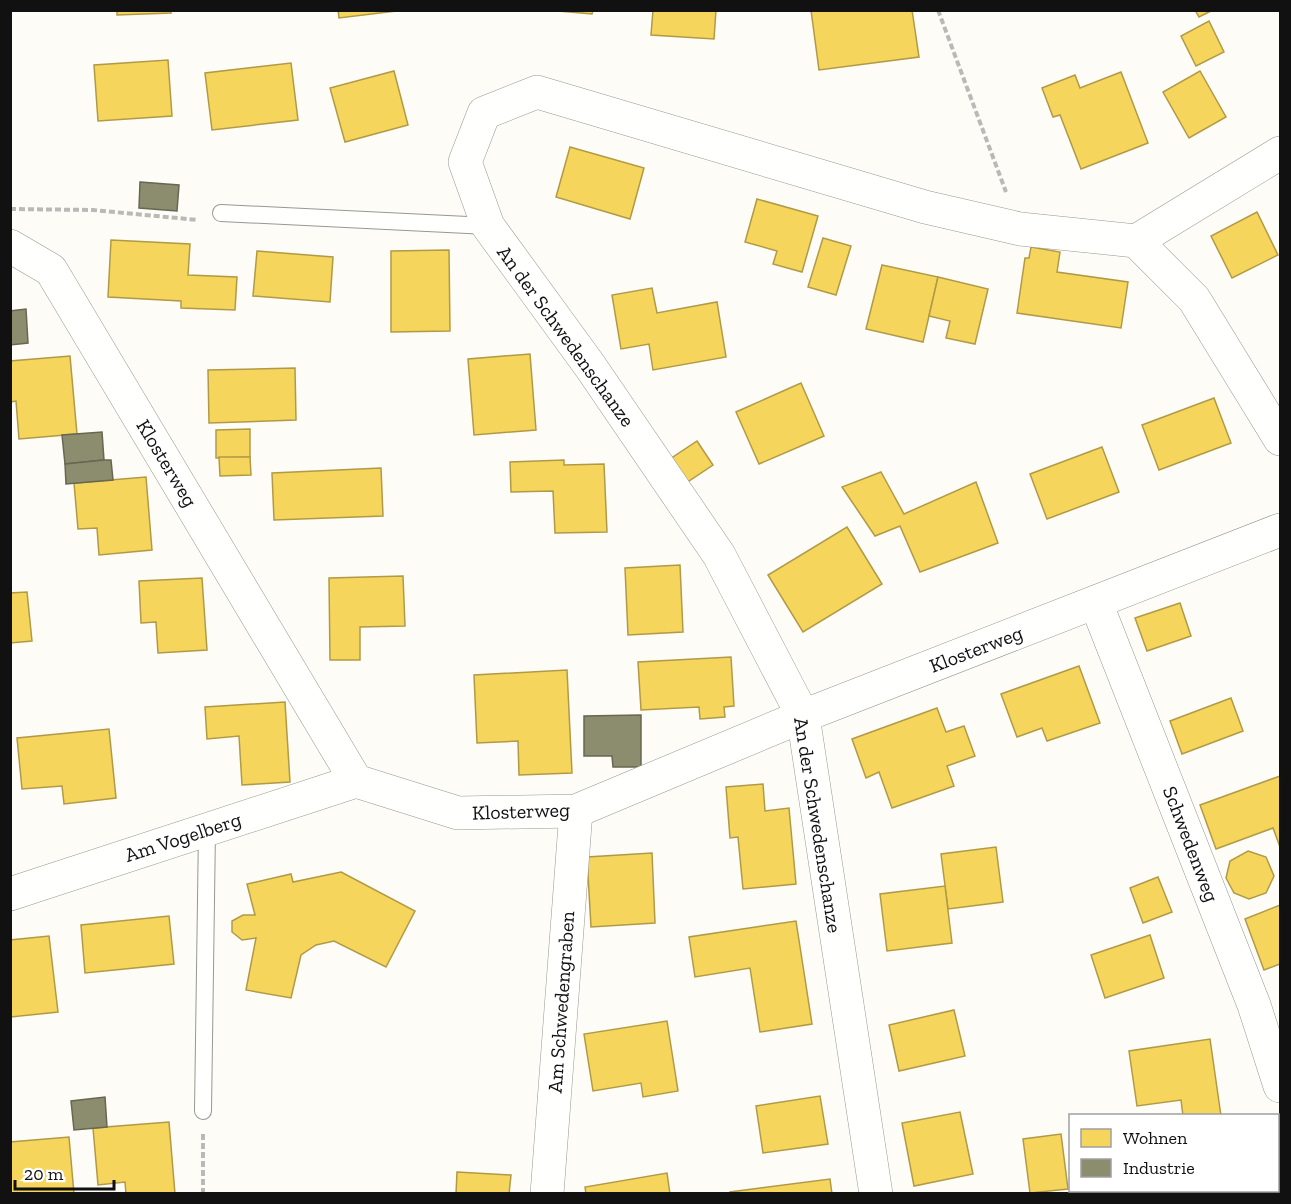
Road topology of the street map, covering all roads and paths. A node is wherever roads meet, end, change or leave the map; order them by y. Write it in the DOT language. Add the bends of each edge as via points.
graph roads {
  1 [pos="938,10"];
  2 [pos="1281,153"];
  3 [pos="10,209"];
  4 [pos="221,213"];
  5 [pos="488,226"];
  6 [pos="1020,229"];
  7 [pos="1136,241"];
  8 [pos="10,246"];
  9 [pos="1281,439"];
  10 [pos="1281,530"];
  11 [pos="1096,603"];
  12 [pos="803,716"];
  13 [pos="356,781"];
  14 [pos="576,811"];
  15 [pos="207,829"];
  16 [pos="10,894"];
  17 [pos="1281,1086"];
  18 [pos="203,1111"];
  19 [pos="203,1194"];
  20 [pos="547,1194"];
  21 [pos="876,1194"];
  1 -- 6 [label="path"];
  2 -- 7 [label="street"];
  3 -- 4 [label="path" via="93,210 204,221"];
  4 -- 5 [label="lane"];
  5 -- 6 [label="street, An der Schwedenschanze" via="465,162 484,113 537,92 925,207"];
  5 -- 12 [label="street, An der Schwedenschanze" via="590,366 719,555"];
  6 -- 7 [label="street, An der Schwedenschanze"];
  7 -- 9 [label="street" via="1194,299"];
  8 -- 13 [label="street, Klosterweg" via="51,270"];
  10 -- 11 [label="street, Klosterweg"];
  11 -- 12 [label="street, Klosterweg"];
  11 -- 17 [label="street, Schwedenweg" via="1254,1005"];
  12 -- 14 [label="street, Klosterweg"];
  12 -- 21 [label="street, An der Schwedenschanze"];
  13 -- 14 [label="street, Klosterweg" via="458,813"];
  13 -- 15 [label="street, Am Vogelberg"];
  14 -- 20 [label="street, Am Schwedengraben"];
  15 -- 16 [label="street, Am Vogelberg"];
  15 -- 18 [label="lane"];
  18 -- 19 [label="path"];
}
